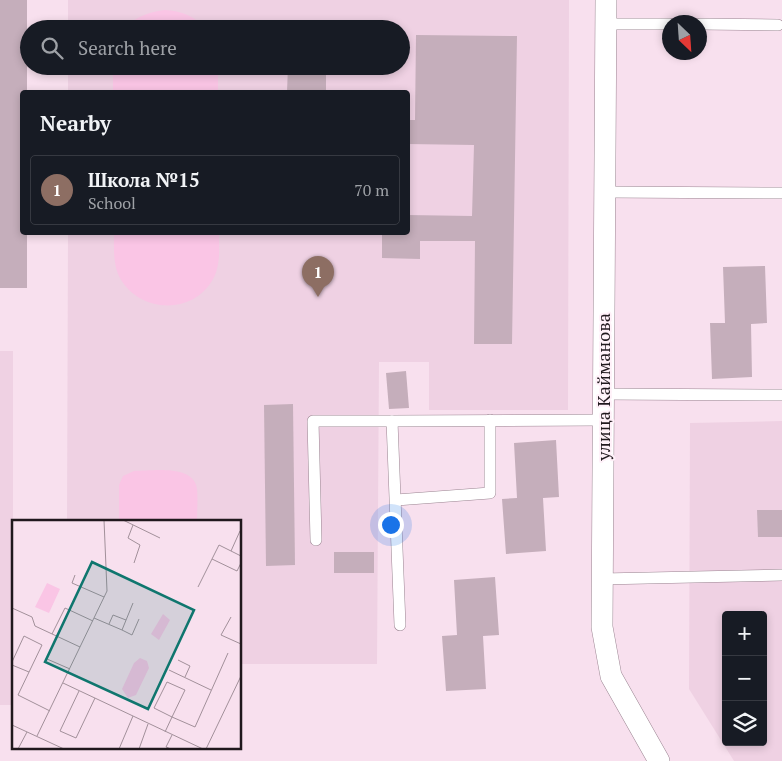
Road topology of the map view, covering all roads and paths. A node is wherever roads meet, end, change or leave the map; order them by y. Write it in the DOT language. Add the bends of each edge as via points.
graph roads {
  1 [pos="606,0"];
  2 [pos="606,24"];
  3 [pos="662,24"];
  4 [pos="707,24"];
  5 [pos="778,25"];
  6 [pos="605,192"];
  7 [pos="782,193"];
  8 [pos="603,394"];
  9 [pos="782,395"];
  10 [pos="490,420"];
  11 [pos="603,420"];
  12 [pos="392,421"];
  13 [pos="396,500"];
  14 [pos="316,540"];
  15 [pos="782,575"];
  16 [pos="602,579"];
  17 [pos="400,625"];
  18 [pos="659,761"];
  1 -- 2 [label="street, улица Кайманова"];
  2 -- 3 [label="lane"];
  2 -- 6 [label="street, улица Кайманова"];
  4 -- 5 [label="lane"];
  6 -- 7 [label="lane"];
  6 -- 8 [label="street, улица Кайманова"];
  8 -- 9 [label="lane"];
  8 -- 11 [label="street, улица Кайманова"];
  10 -- 11 [label="lane"];
  10 -- 12 [label="lane"];
  10 -- 13 [label="lane" via="490,493"];
  11 -- 16 [label="street, улица Кайманова"];
  12 -- 13 [label="lane"];
  12 -- 14 [label="lane" via="313,421"];
  13 -- 17 [label="lane"];
  15 -- 16 [label="lane"];
  16 -- 18 [label="street, улица Кайманова" via="602,627 611,676"];
}
